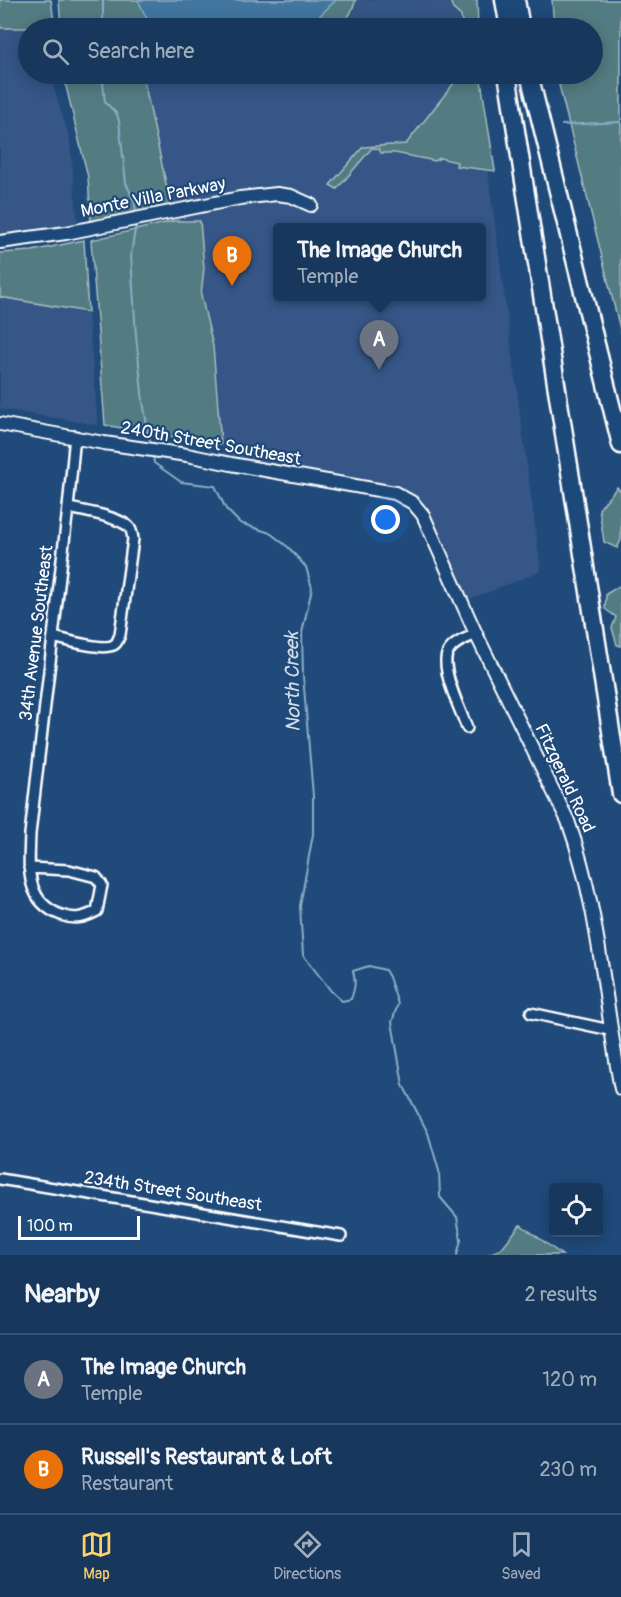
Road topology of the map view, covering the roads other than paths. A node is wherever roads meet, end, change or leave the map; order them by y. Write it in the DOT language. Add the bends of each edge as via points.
graph roads {
  1 [pos="495,0"];
  2 [pos="504,0"];
  3 [pos="516,0"];
  4 [pos="522,0"];
  5 [pos="498,18"];
  6 [pos="507,18"];
  7 [pos="519,18"];
  8 [pos="525,18"];
  9 [pos="509,84"];
  10 [pos="517,84"];
  11 [pos="531,84"];
  12 [pos="538,84"];
  13 [pos="311,205"];
  14 [pos="0,242"];
  15 [pos="549,309"];
  16 [pos="621,418"];
  17 [pos="0,424"];
  18 [pos="75,436"];
  19 [pos="621,445"];
  20 [pos="414,503"];
  21 [pos="68,508"];
  22 [pos="476,634"];
  23 [pos="53,637"];
  24 [pos="467,728"];
  25 [pos="621,732"];
  26 [pos="621,794"];
  27 [pos="29,868"];
  28 [pos="531,1013"];
  29 [pos="610,1030"];
  30 [pos="621,1089"];
  31 [pos="0,1179"];
  32 [pos="341,1236"];
  1 -- 5 [label="highway"];
  2 -- 6 [label="highway"];
  3 -- 7 [label="highway"];
  4 -- 8 [label="highway"];
  9 -- 15 [label="highway"];
  10 -- 15 [label="highway"];
  11 -- 19 [label="highway"];
  12 -- 16 [label="highway"];
  13 -- 14 [label="street, Monte Villa Parkway" via="276,194"];
  15 -- 25 [label="highway"];
  15 -- 26 [label="highway"];
  17 -- 18 [label="street, 240th Street Southeast"];
  18 -- 20 [label="street, 240th Street Southeast" via="388,491"];
  18 -- 21 [label="street, 34th Avenue Southeast"];
  20 -- 22 [label="street, Fitzgerald Road" via="423,515"];
  21 -- 23 [label="street, 34th Avenue Southeast"];
  21 -- 23 [label="street" via="96,513 127,526 133,539 116,644 95,646"];
  22 -- 24 [label="street" via="456,644 446,658 446,669"];
  22 -- 29 [label="street, Fitzgerald Road" via="568,821 596,930"];
  23 -- 27 [label="street, 34th Avenue Southeast"];
  27 -- 27 [label="street, 34th Avenue Southeast" via="34,894 56,913 75,919 97,911 102,885 96,877 69,870"];
  28 -- 29 [label="street"];
  29 -- 30 [label="street, Fitzgerald Road"];
  31 -- 32 [label="street, 234th Street Southeast"];
}
